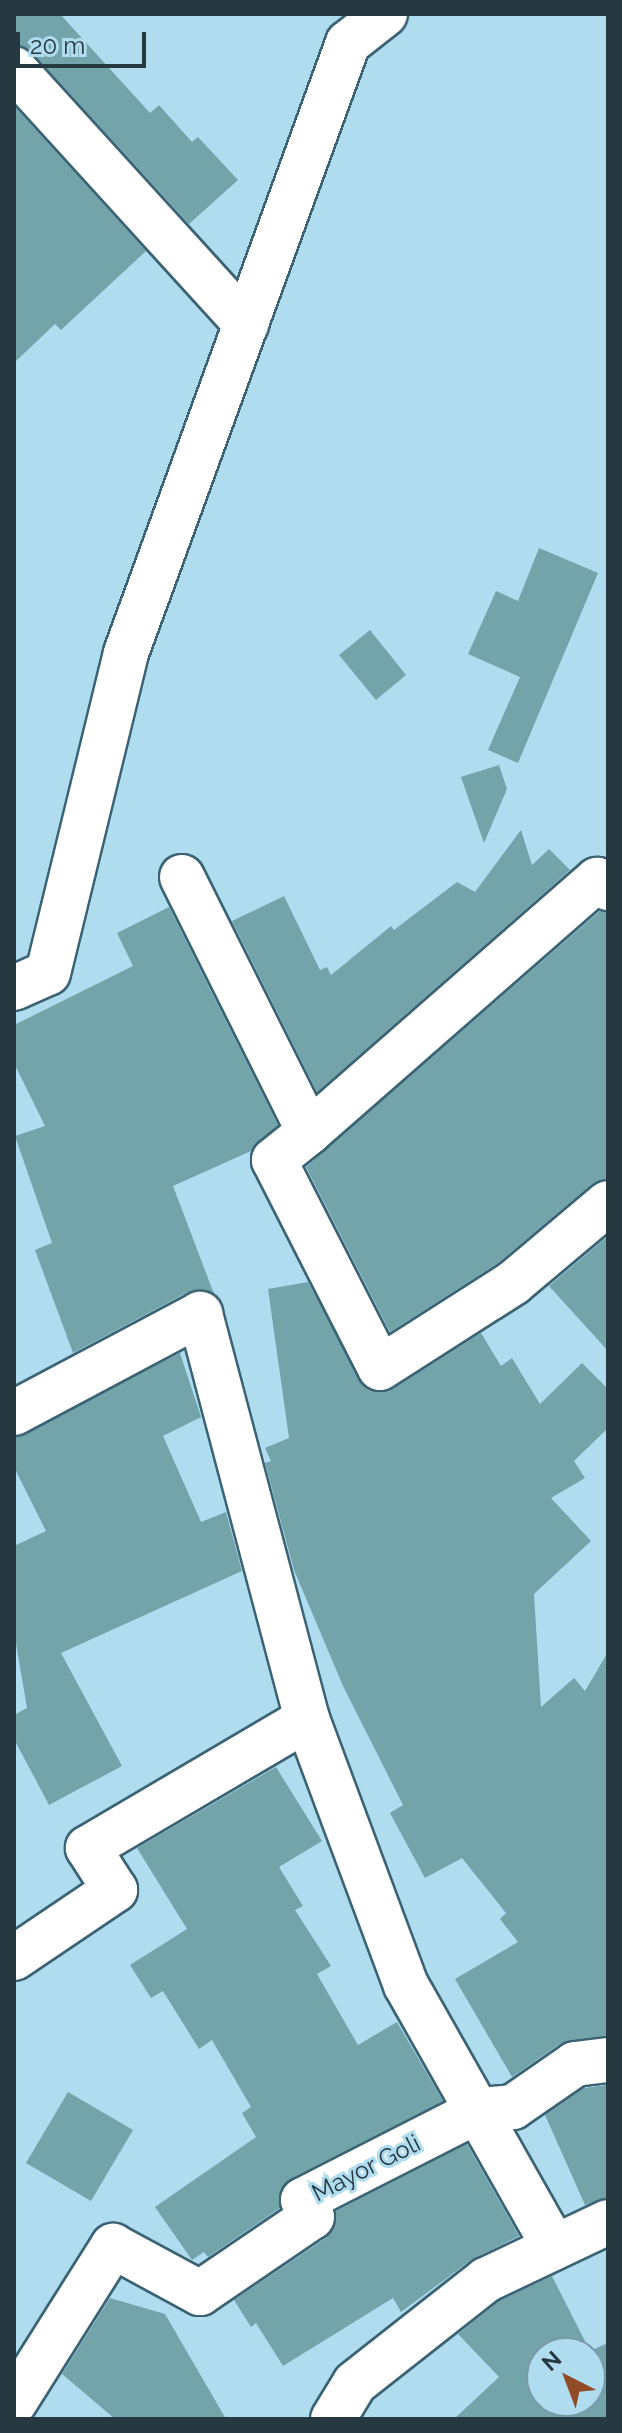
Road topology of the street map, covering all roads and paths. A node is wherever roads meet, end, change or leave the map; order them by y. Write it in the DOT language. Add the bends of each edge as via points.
graph roads {
  1 [pos="385,14"];
  2 [pos="14,69"];
  3 [pos="246,324"];
  4 [pos="182,877"];
  5 [pos="608,888"];
  6 [pos="14,988"];
  7 [pos="309,1132"];
  8 [pos="608,1203"];
  9 [pos="14,1413"];
  10 [pos="307,1719"];
  11 [pos="14,1958"];
  12 [pos="608,2060"];
  13 [pos="480,2110"];
  14 [pos="608,2222"];
  15 [pos="554,2247"];
  16 [pos="14,2403"];
  17 [pos="333,2419"];
  1 -- 3 [label="street" via="348,43"];
  2 -- 3 [label="street"];
  3 -- 6 [label="street" via="126,653 48,973"];
  4 -- 7 [label="street"];
  5 -- 7 [label="street" via="597,880"];
  7 -- 8 [label="street" via="274,1160 380,1368 513,1283"];
  9 -- 10 [label="street" via="200,1314"];
  10 -- 11 [label="street" via="88,1848 115,1890"];
  10 -- 13 [label="street" via="406,1985"];
  12 -- 13 [label="street, Mayor Goli" via="575,2064 513,2107"];
  13 -- 15 [label="street"];
  13 -- 16 [label="street, Mayor Goli" via="303,2200 312,2217 200,2293 113,2246"];
  14 -- 15 [label="street"];
  15 -- 17 [label="street" via="474,2289 355,2383"];
}
